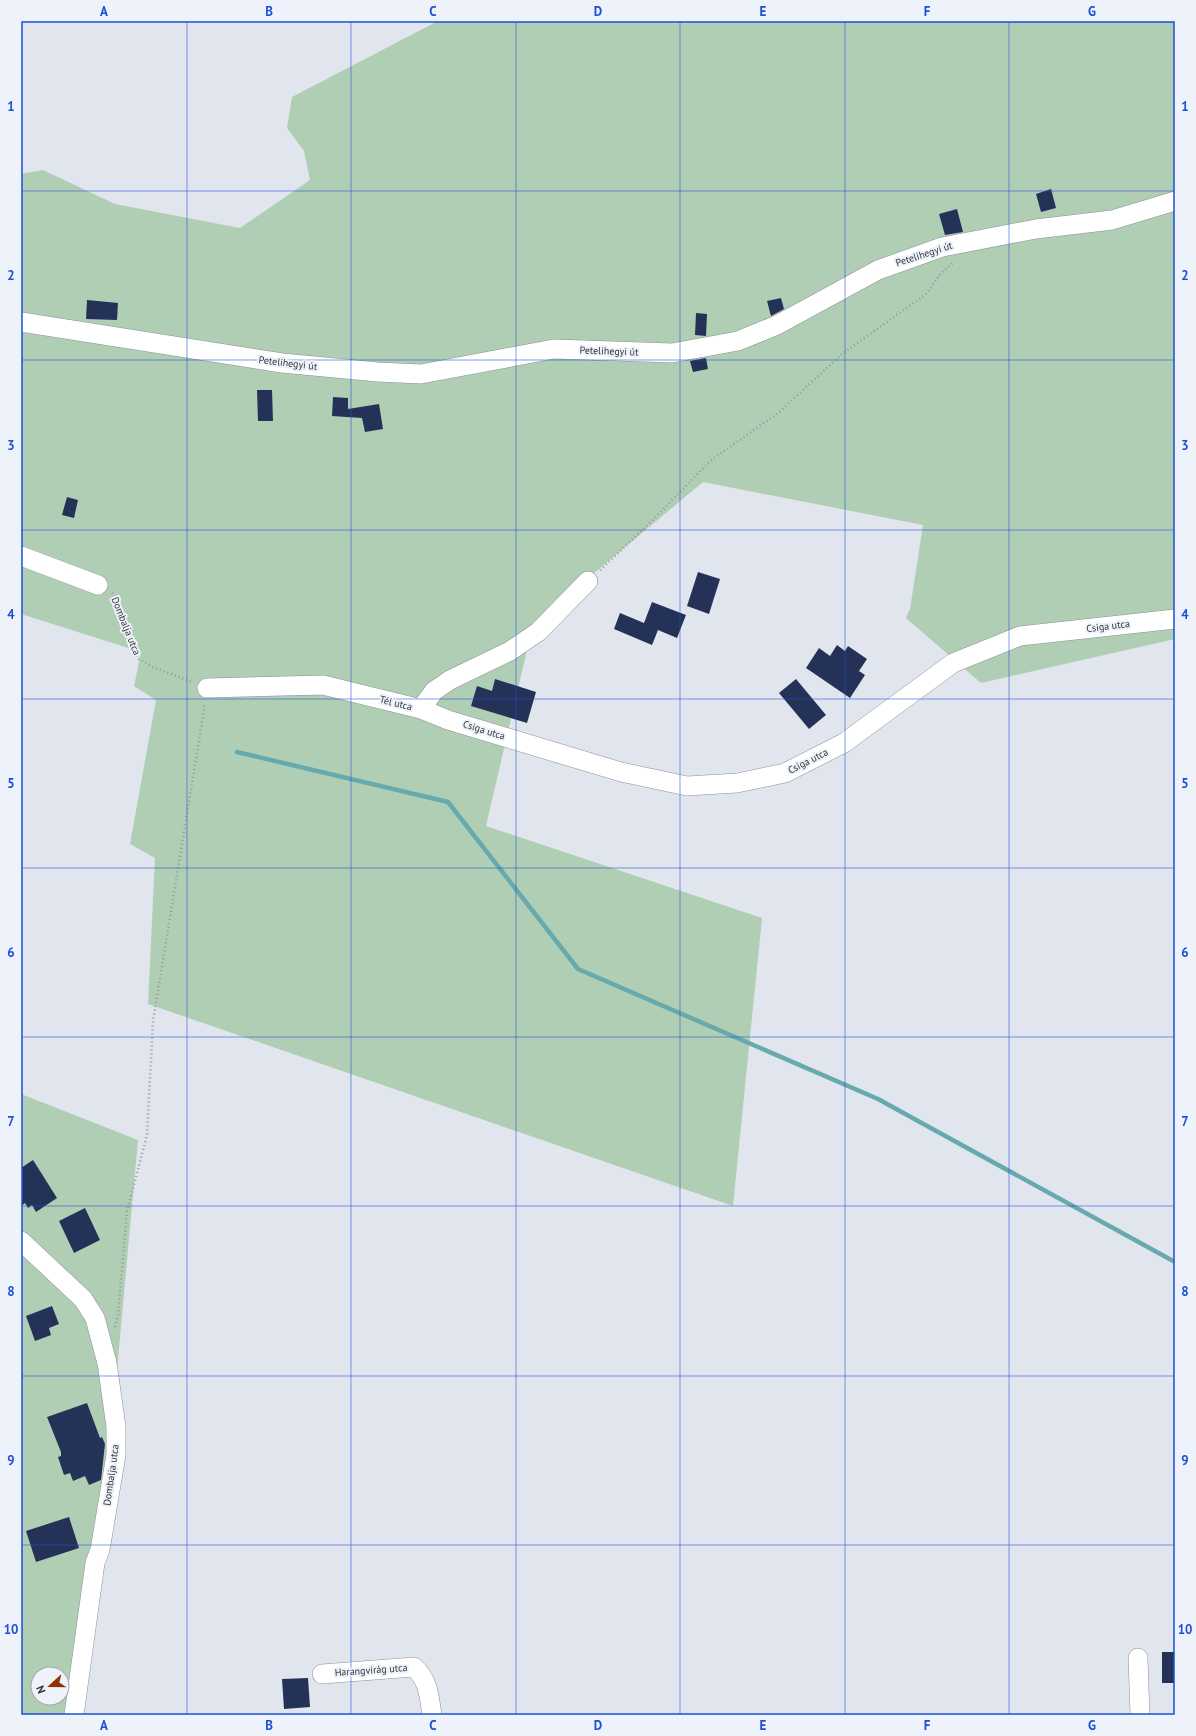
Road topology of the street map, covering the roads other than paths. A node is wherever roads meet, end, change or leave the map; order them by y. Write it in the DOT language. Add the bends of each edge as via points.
graph roads {
  1 [pos="1175,201"];
  2 [pos="21,322"];
  3 [pos="21,556"];
  4 [pos="588,581"];
  5 [pos="98,585"];
  6 [pos="1175,619"];
  7 [pos="207,688"];
  8 [pos="421,709"];
  9 [pos="21,1241"];
  10 [pos="1138,1658"];
  11 [pos="322,1674"];
  12 [pos="74,1715"];
  13 [pos="432,1715"];
  14 [pos="1140,1715"];
  1 -- 2 [label="street, Petelihegyi út" via="1112,220 1036,229 942,247 878,270 777,326 738,341 672,353 554,349 421,374 378,372 282,363"];
  3 -- 5 [label="street"];
  4 -- 8 [label="street, Tél utca" via="538,632 510,650 450,680 434,691"];
  6 -- 8 [label="street, Csiga utca" via="1020,636 953,663 844,743 785,773 737,783 687,786 621,772 448,720"];
  7 -- 8 [label="street, Tél utca" via="323,685"];
  9 -- 12 [label="street, Dombalja utca" via="82,1299 95,1318 107,1363 114,1404 116,1455 100,1550 95,1563"];
  10 -- 14 [label="street"];
  11 -- 13 [label="street, Harangvirág utca" via="414,1667 423,1675 429,1691"];
}
